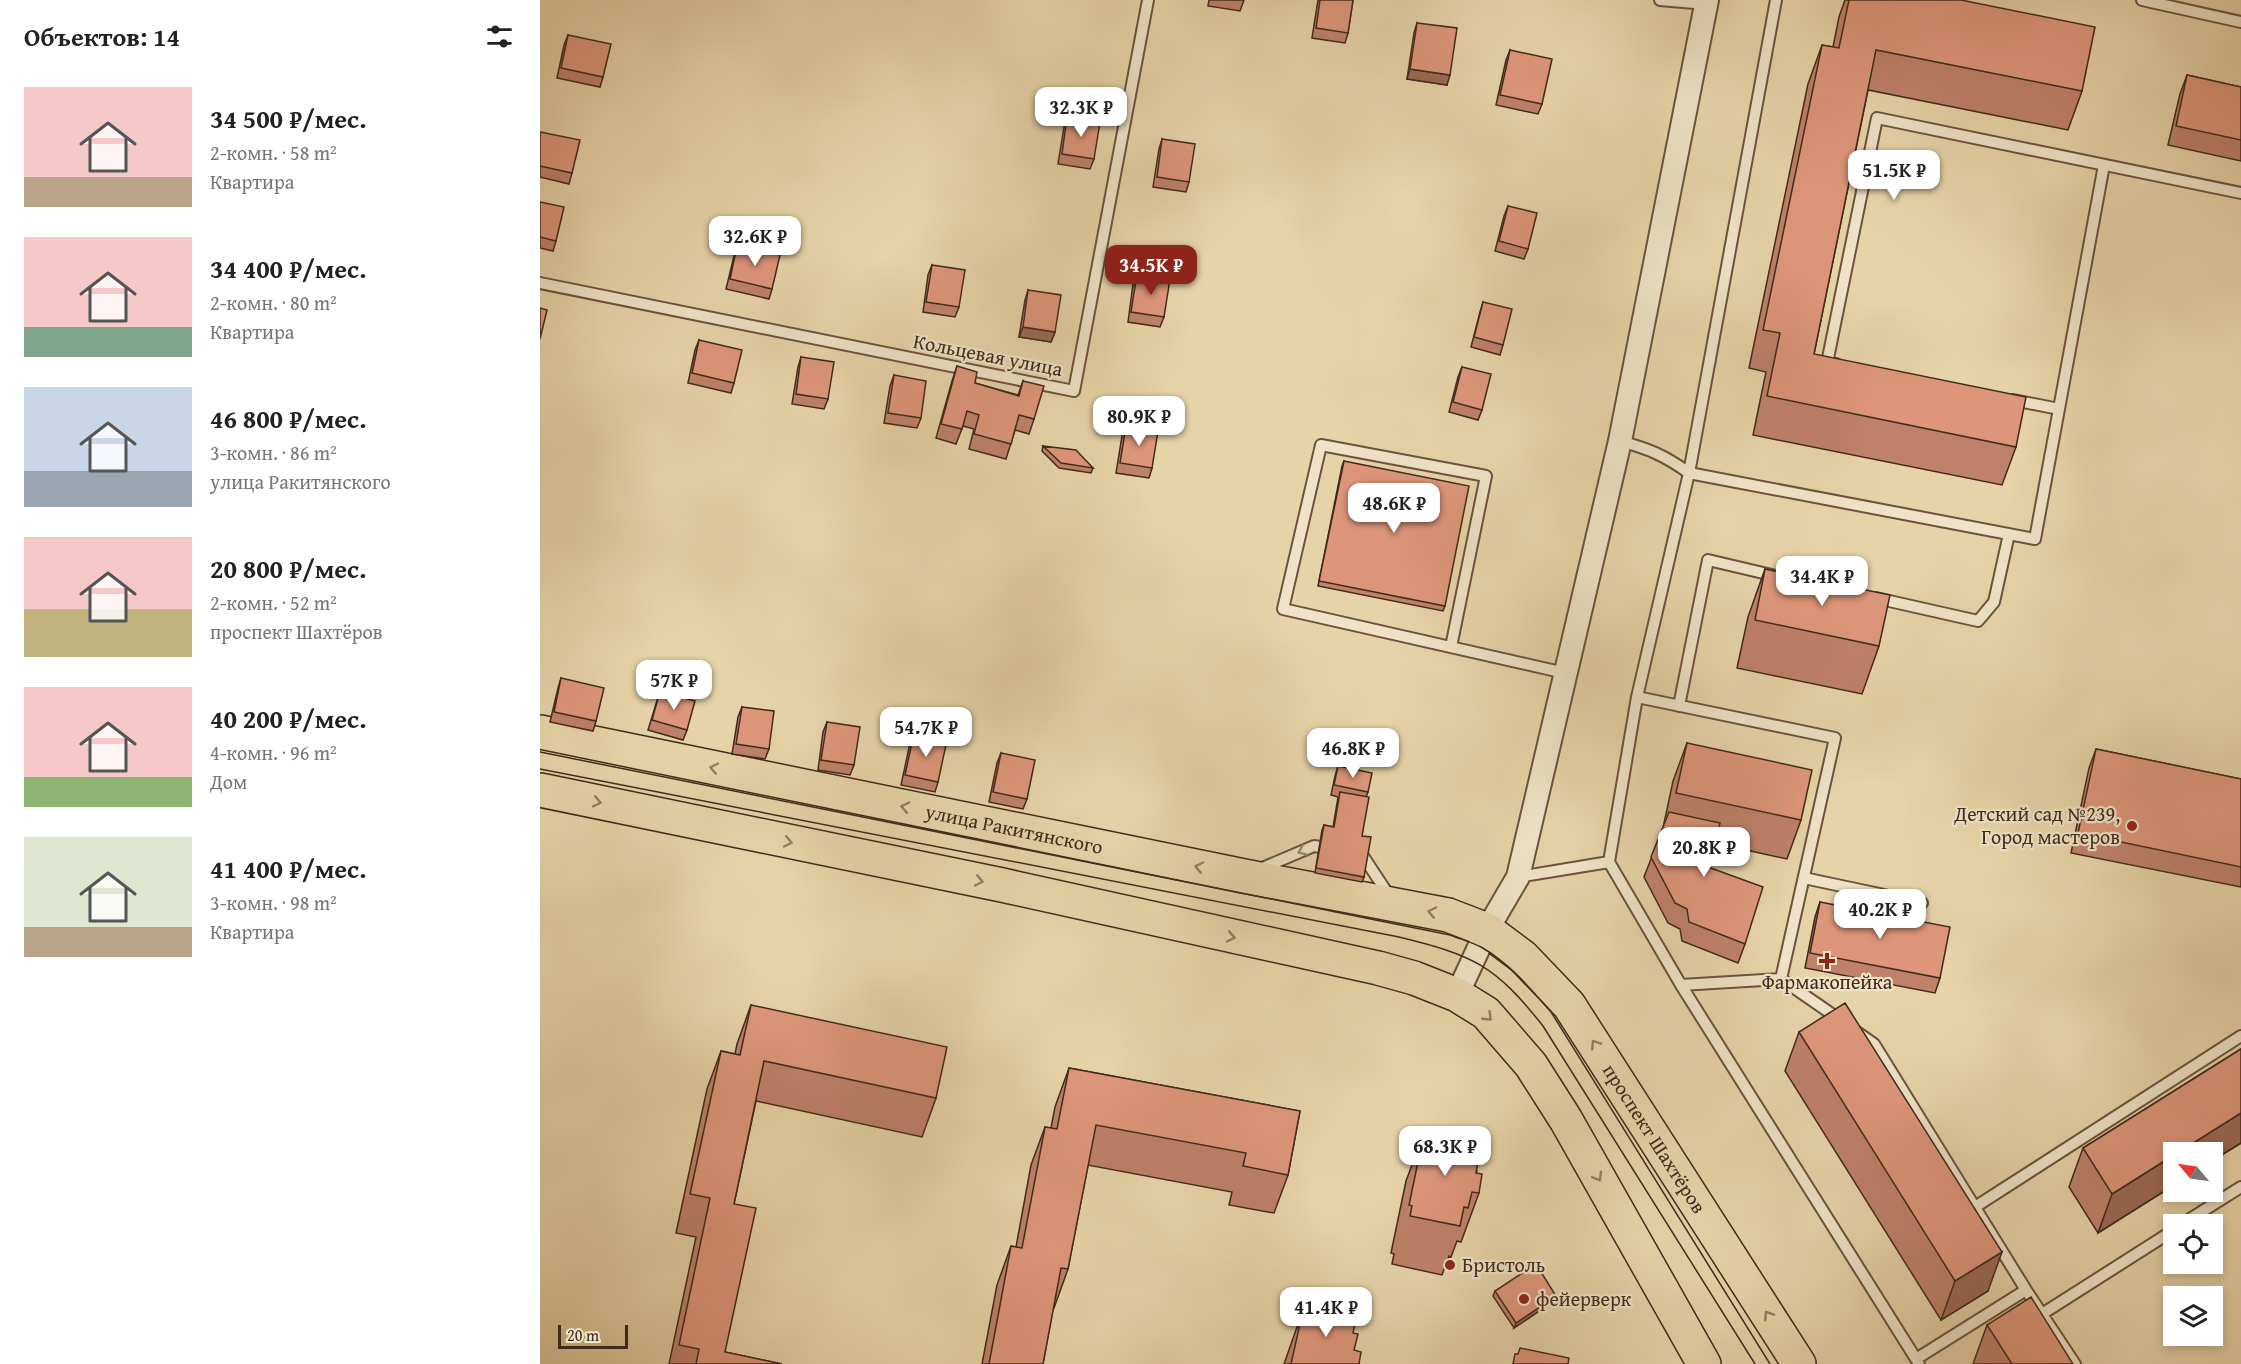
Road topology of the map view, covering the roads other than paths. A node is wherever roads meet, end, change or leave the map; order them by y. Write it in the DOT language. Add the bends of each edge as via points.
graph roads {
  1 [pos="1148,0"];
  2 [pos="1660,0"];
  3 [pos="1776,0"];
  4 [pos="2142,0"];
  5 [pos="1706,2"];
  6 [pos="2241,22"];
  7 [pos="2104,165"];
  8 [pos="2241,193"];
  9 [pos="540,283"];
  10 [pos="1850,367"];
  11 [pos="2001,397"];
  12 [pos="2059,409"];
  13 [pos="1620,441"];
  14 [pos="1689,473"];
  15 [pos="2009,534"];
  16 [pos="1784,577"];
  17 [pos="1863,595"];
  18 [pos="1451,647"];
  19 [pos="1565,674"];
  20 [pos="1637,697"];
  21 [pos="1679,706"];
  22 [pos="540,732"];
  23 [pos="540,790"];
  24 [pos="1609,862"];
  25 [pos="1244,876"];
  26 [pos="1518,877"];
  27 [pos="1803,878"];
  28 [pos="1922,903"];
  29 [pos="1395,904"];
  30 [pos="1487,930"];
  31 [pos="1781,979"];
  32 [pos="1681,985"];
  33 [pos="1457,995"];
  34 [pos="2241,1036"];
  35 [pos="2241,1187"];
  36 [pos="1975,1207"];
  37 [pos="2198,1214"];
  38 [pos="2163,1237"];
  39 [pos="2026,1290"];
  40 [pos="2042,1314"];
  41 [pos="1917,1361"];
  42 [pos="1704,1364"];
  43 [pos="1799,1364"];
  44 [pos="2075,1364"];
  1 -- 9 [label="lane, Кольцевая улица" via="1074,391"];
  2 -- 5 [label="lane"];
  3 -- 14 [label="lane"];
  4 -- 6 [label="lane"];
  5 -- 13 [label="street"];
  7 -- 8 [label="lane"];
  7 -- 10 [label="lane" via="1877,118 1827,363"];
  7 -- 12 [label="lane"];
  11 -- 12 [label="lane"];
  12 -- 15 [label="lane" via="2035,539"];
  13 -- 14 [label="lane" via="1652,450"];
  13 -- 19 [label="street"];
  14 -- 15 [label="lane"];
  14 -- 20 [label="lane"];
  15 -- 17 [label="lane" via="1995,602 1978,621"];
  16 -- 21 [label="lane" via="1708,560"];
  18 -- 18 [label="lane" via="1283,609 1321,445 1486,476"];
  18 -- 19 [label="lane"];
  19 -- 26 [label="street"];
  20 -- 21 [label="lane"];
  20 -- 24 [label="lane"];
  21 -- 27 [label="lane" via="1835,738"];
  25 -- 22 [label="main road, улица Ракитянского, one-way"];
  23 -- 33 [label="main road, one-way" via="1378,968"];
  24 -- 26 [label="lane"];
  24 -- 32 [label="lane"];
  25 -- 29 [label="main road, улица Ракитянского"];
  29 -- 25 [label="lane, one-way" via="1363,856 1314,846"];
  26 -- 30 [label="street"];
  27 -- 28 [label="lane"];
  27 -- 31 [label="lane"];
  30 -- 29 [label="main road, улица Ракитянского, one-way" via="1448,915"];
  30 -- 33 [label="street"];
  43 -- 30 [label="main road, проспект Шахтёров, one-way" via="1569,1005 1523,957"];
  31 -- 32 [label="lane"];
  31 -- 36 [label="lane" via="1874,1044"];
  32 -- 41 [label="lane"];
  33 -- 42 [label="main road, one-way" via="1486,1013 1531,1065"];
  34 -- 36 [label="lane"];
  35 -- 37 [label="lane"];
  36 -- 39 [label="lane"];
  38 -- 40 [label="lane"];
  39 -- 40 [label="lane"];
  39 -- 41 [label="lane"];
  40 -- 44 [label="lane"];
}
